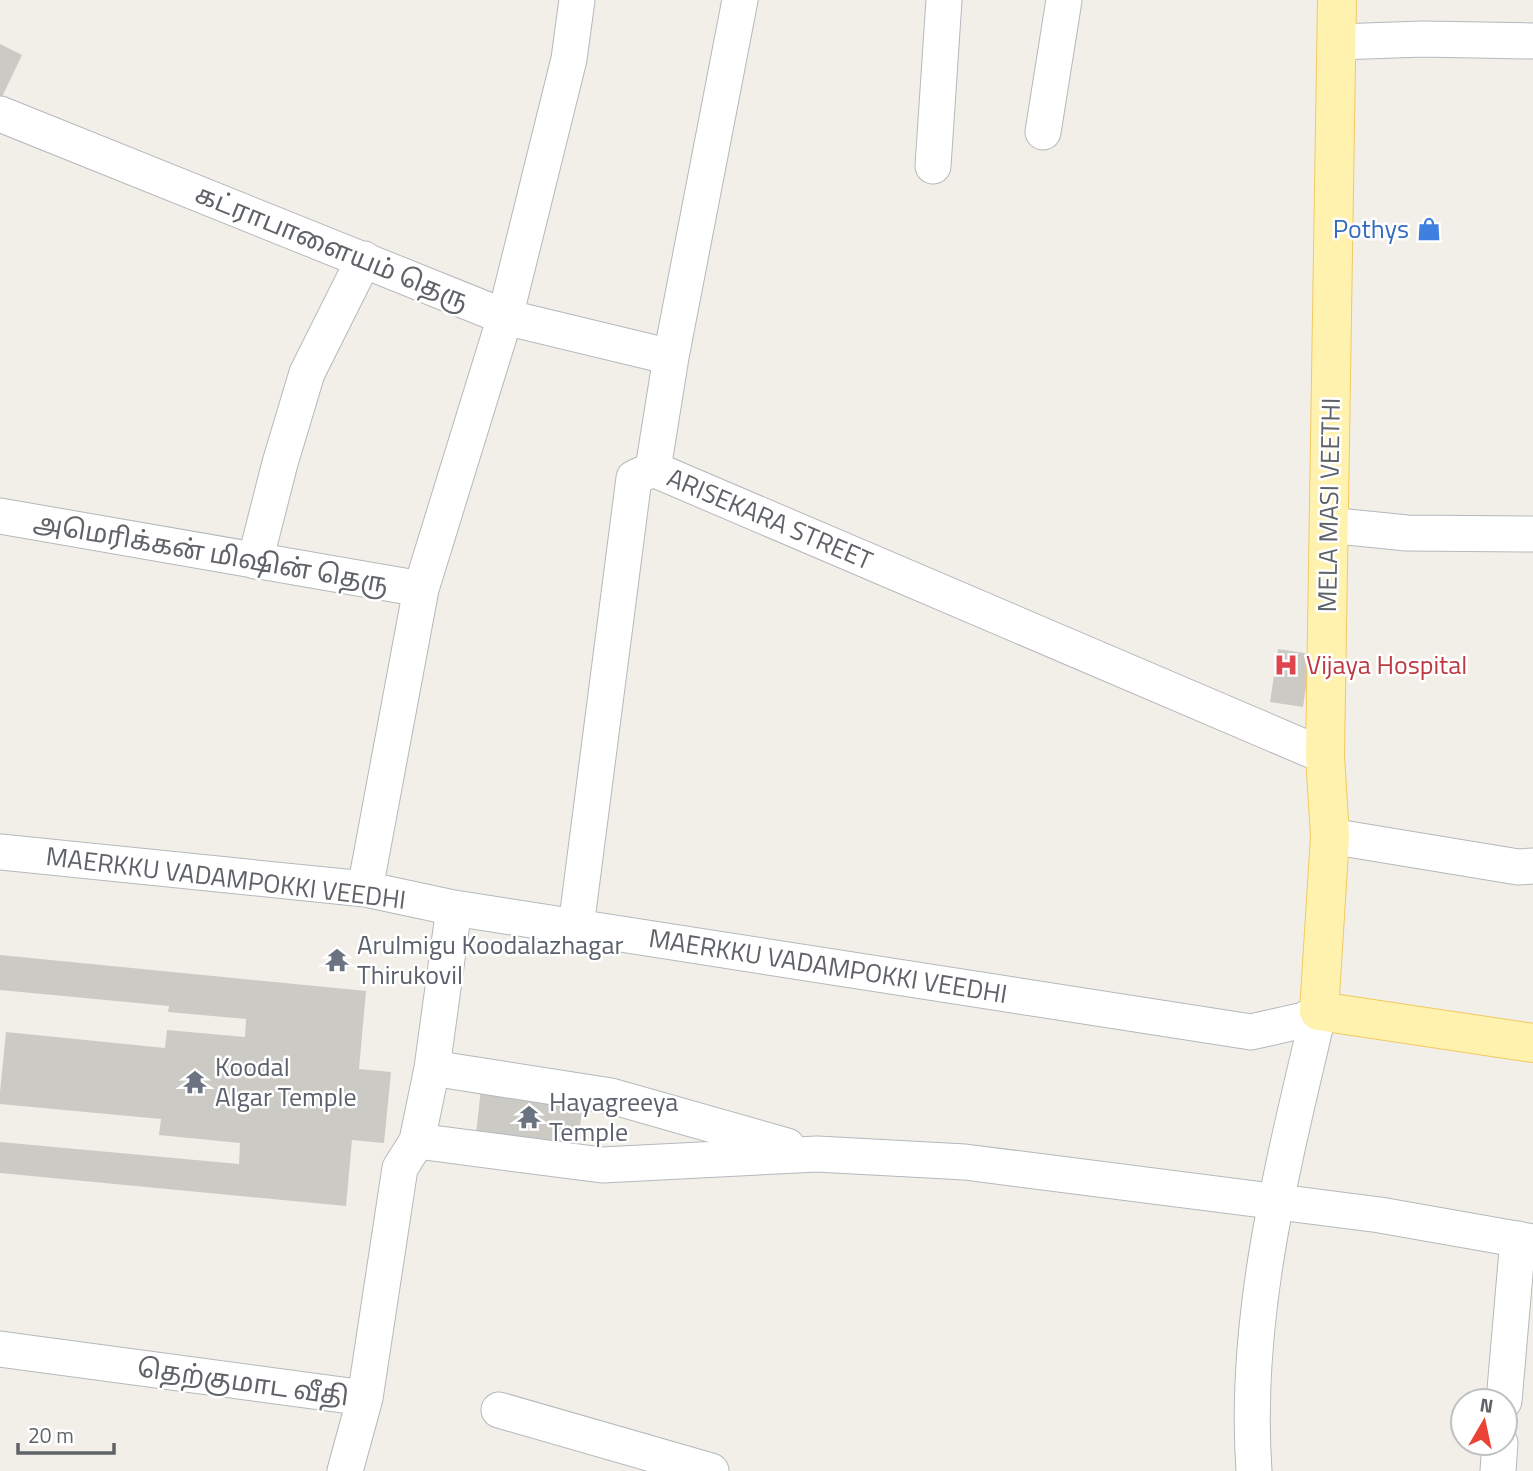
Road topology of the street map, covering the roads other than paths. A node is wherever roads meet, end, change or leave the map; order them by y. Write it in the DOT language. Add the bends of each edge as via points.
graph roads {
  1 [pos="577,0"];
  2 [pos="740,0"];
  3 [pos="943,0"];
  4 [pos="1064,0"];
  5 [pos="1338,0"];
  6 [pos="1533,41"];
  7 [pos="1337,42"];
  8 [pos="0,114"];
  9 [pos="1043,132"];
  10 [pos="933,166"];
  11 [pos="364,259"];
  12 [pos="505,317"];
  13 [pos="671,357"];
  14 [pos="653,469"];
  15 [pos="0,516"];
  16 [pos="1328,525"];
  17 [pos="1533,534"];
  18 [pos="256,561"];
  19 [pos="421,589"];
  20 [pos="1325,756"];
  21 [pos="1330,836"];
  22 [pos="0,852"];
  23 [pos="1533,866"];
  24 [pos="365,889"];
  25 [pos="454,908"];
  26 [pos="576,927"];
  27 [pos="1319,1011"];
  28 [pos="1533,1042"];
  29 [pos="432,1068"];
  30 [pos="418,1140"];
  31 [pos="817,1154"];
  32 [pos="1275,1202"];
  33 [pos="1526,1241"];
  34 [pos="0,1349"];
  35 [pos="1506,1387"];
  36 [pos="365,1398"];
  37 [pos="499,1410"];
  38 [pos="345,1471"];
  39 [pos="711,1471"];
  40 [pos="1254,1471"];
  1 -- 12 [label="street" via="569,59"];
  2 -- 13 [label="street, ARISEKARA STREET"];
  3 -- 10 [label="street"];
  4 -- 9 [label="street"];
  5 -- 7 [label="main road, MELA MASI VEETHI"];
  6 -- 7 [label="street"];
  7 -- 16 [label="main road, MELA MASI VEETHI"];
  8 -- 11 [label="street, கட்ராபாளையம் தெரு"];
  11 -- 12 [label="street, கட்ராபாளையம் தெரு"];
  11 -- 18 [label="street" via="307,373"];
  12 -- 13 [label="street, கட்ராபாளையம் தெரு"];
  12 -- 19 [label="street"];
  13 -- 14 [label="street, ARISEKARA STREET"];
  14 -- 20 [label="street, ARISEKARA STREET"];
  14 -- 26 [label="street" via="634,478"];
  15 -- 18 [label="street, அமெரிக்கன் மிஷின் தெரு"];
  16 -- 17 [label="street" via="1408,533"];
  16 -- 20 [label="main road, MELA MASI VEETHI"];
  18 -- 19 [label="street, அமெரிக்கன் மிஷின் தெரு"];
  19 -- 24 [label="street"];
  20 -- 21 [label="main road, MELA MASI VEETHI"];
  21 -- 23 [label="street"];
  21 -- 27 [label="main road, MELA MASI VEETHI"];
  22 -- 24 [label="street, MAERKKU VADAMPOKKI VEEDHI"];
  24 -- 25 [label="street, MAERKKU VADAMPOKKI VEEDHI"];
  25 -- 26 [label="street, MAERKKU VADAMPOKKI VEEDHI"];
  25 -- 29 [label="street, தெற்குமாட வீதி"];
  26 -- 27 [label="street, MAERKKU VADAMPOKKI VEEDHI" via="1251,1032 1304,1020"];
  27 -- 28 [label="main road"];
  27 -- 32 [label="street"];
  29 -- 30 [label="street, தெற்குமாட வீதி"];
  29 -- 31 [label="street" via="611,1096"];
  30 -- 31 [label="street" via="602,1165"];
  30 -- 36 [label="street, தெற்குமாட வீதி" via="400,1168"];
  31 -- 32 [label="street" via="965,1161"];
  32 -- 33 [label="street"];
  32 -- 40 [label="street" via="1251,1422"];
  33 -- 35 [label="street"];
  34 -- 36 [label="street, தெற்குமாட வீதி"];
  36 -- 38 [label="street"];
  37 -- 39 [label="street"];
}
